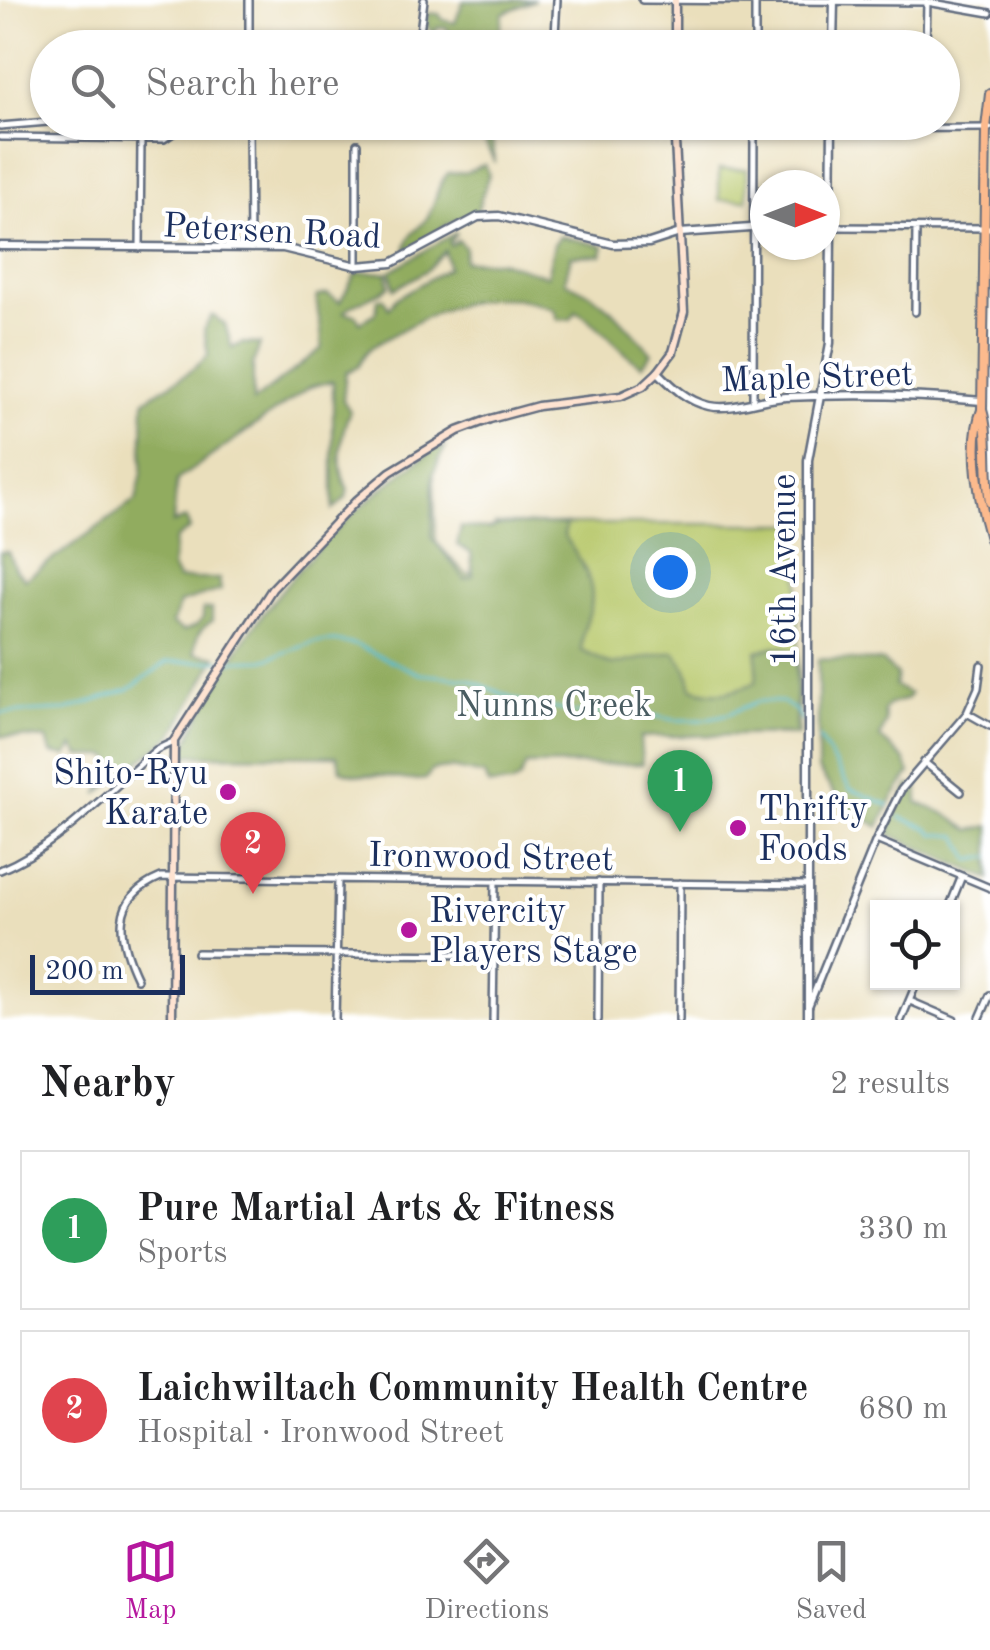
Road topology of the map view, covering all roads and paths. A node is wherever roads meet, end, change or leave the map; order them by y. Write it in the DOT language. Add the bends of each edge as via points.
graph roads {
  1 [pos="249,0"];
  2 [pos="424,0"];
  3 [pos="557,0"];
  4 [pos="642,0"];
  5 [pos="675,0"];
  6 [pos="755,0"];
  7 [pos="834,1"];
  8 [pos="927,1"];
  9 [pos="990,13"];
  10 [pos="249,30"];
  11 [pos="420,30"];
  12 [pos="555,30"];
  13 [pos="674,30"];
  14 [pos="755,30"];
  15 [pos="833,30"];
  16 [pos="926,30"];
  17 [pos="990,94"];
  18 [pos="30,123"];
  19 [pos="0,126"];
  20 [pos="960,127"];
  21 [pos="988,128"];
  22 [pos="0,137"];
  23 [pos="30,138"];
  24 [pos="141,140"];
  25 [pos="249,140"];
  26 [pos="675,140"];
  27 [pos="754,140"];
  28 [pos="831,140"];
  29 [pos="358,144"];
  30 [pos="754,170"];
  31 [pos="830,170"];
  32 [pos="750,227"];
  33 [pos="840,227"];
  34 [pos="916,228"];
  35 [pos="987,228"];
  36 [pos="680,233"];
  37 [pos="0,246"];
  38 [pos="140,248"];
  39 [pos="250,248"];
  40 [pos="754,260"];
  41 [pos="829,260"];
  42 [pos="357,266"];
  43 [pos="915,312"];
  44 [pos="658,372"];
  45 [pos="820,396"];
  46 [pos="753,402"];
  47 [pos="985,404"];
  48 [pos="990,502"];
  49 [pos="990,539"];
  50 [pos="981,665"];
  51 [pos="967,712"];
  52 [pos="990,726"];
  53 [pos="174,741"];
  54 [pos="924,762"];
  55 [pos="962,792"];
  56 [pos="876,840"];
  57 [pos="0,870"];
  58 [pos="962,876"];
  59 [pos="174,877"];
  60 [pos="338,879"];
  61 [pos="495,881"];
  62 [pos="599,882"];
  63 [pos="680,883"];
  64 [pos="807,884"];
  65 [pos="990,888"];
  66 [pos="952,900"];
  67 [pos="197,953"];
  68 [pos="336,955"];
  69 [pos="494,955"];
  70 [pos="137,979"];
  71 [pos="914,990"];
  72 [pos="990,995"];
  73 [pos="910,1000"];
  74 [pos="808,1008"];
  75 [pos="172,1020"];
  76 [pos="336,1020"];
  77 [pos="493,1020"];
  78 [pos="598,1020"];
  79 [pos="679,1020"];
  80 [pos="808,1020"];
  81 [pos="901,1020"];
  82 [pos="954,1020"];
  83 [pos="979,1020"];
  1 -- 10 [label="street"];
  2 -- 11 [label="street"];
  3 -- 12 [label="street"];
  4 -- 5 [label="street"];
  5 -- 6 [label="street"];
  5 -- 13 [label="main road"];
  6 -- 7 [label="street"];
  6 -- 14 [label="street"];
  7 -- 8 [label="street"];
  7 -- 15 [label="street"];
  8 -- 9 [label="street"];
  8 -- 16 [label="street"];
  17 -- 21 [label="main road"];
  18 -- 19 [label="street"];
  20 -- 21 [label="street"];
  21 -- 35 [label="main road"];
  22 -- 23 [label="street"];
  24 -- 38 [label="street"];
  25 -- 39 [label="street"];
  26 -- 36 [label="main road"];
  27 -- 30 [label="street"];
  28 -- 31 [label="street, 16th Avenue"];
  29 -- 42 [label="street"];
  32 -- 36 [label="street, Petersen Road"];
  33 -- 34 [label="street"];
  34 -- 35 [label="street"];
  34 -- 43 [label="street"];
  35 -- 47 [label="main road"];
  36 -- 42 [label="street, Petersen Road" via="613,244 499,216 478,217 392,263"];
  36 -- 44 [label="main road" via="684,312 672,354"];
  37 -- 38 [label="street, Petersen Road"];
  38 -- 39 [label="street, Petersen Road"];
  39 -- 42 [label="street, Petersen Road" via="283,248"];
  40 -- 46 [label="street"];
  41 -- 45 [label="street, 16th Avenue" via="830,343"];
  44 -- 46 [label="street, Maple Street" via="696,403"];
  44 -- 53 [label="main road" via="621,396 490,418 390,472 272,588"];
  45 -- 46 [label="street, Maple Street"];
  45 -- 47 [label="street, Maple Street" via="924,396"];
  45 -- 64 [label="street, 16th Avenue" via="808,460"];
  47 -- 48 [label="main road"];
  47 -- 49 [label="main road" via="978,420 979,485"];
  50 -- 51 [label="street"];
  51 -- 52 [label="street"];
  51 -- 54 [label="street"];
  53 -- 57 [label="street" via="44,845"];
  53 -- 59 [label="main road"];
  54 -- 55 [label="street"];
  54 -- 56 [label="street"];
  56 -- 58 [label="street"];
  56 -- 74 [label="street"];
  58 -- 65 [label="street"];
  58 -- 66 [label="street"];
  59 -- 60 [label="street, Ironwood Street"];
  59 -- 70 [label="street" via="144,884 123,916 120,936"];
  59 -- 75 [label="main road"];
  60 -- 61 [label="street, Ironwood Street"];
  60 -- 68 [label="street"];
  61 -- 62 [label="street, Ironwood Street"];
  61 -- 69 [label="street"];
  62 -- 63 [label="street, Ironwood Street"];
  62 -- 78 [label="street"];
  63 -- 64 [label="street, Ironwood Street"];
  63 -- 79 [label="street"];
  64 -- 74 [label="street, 16th Avenue"];
  67 -- 68 [label="street"];
  68 -- 69 [label="street"];
  68 -- 76 [label="street"];
  69 -- 77 [label="street"];
  71 -- 73 [label="street"];
  72 -- 83 [label="street"];
  73 -- 81 [label="street"];
  73 -- 82 [label="street"];
  74 -- 80 [label="street, 16th Avenue"];
}
